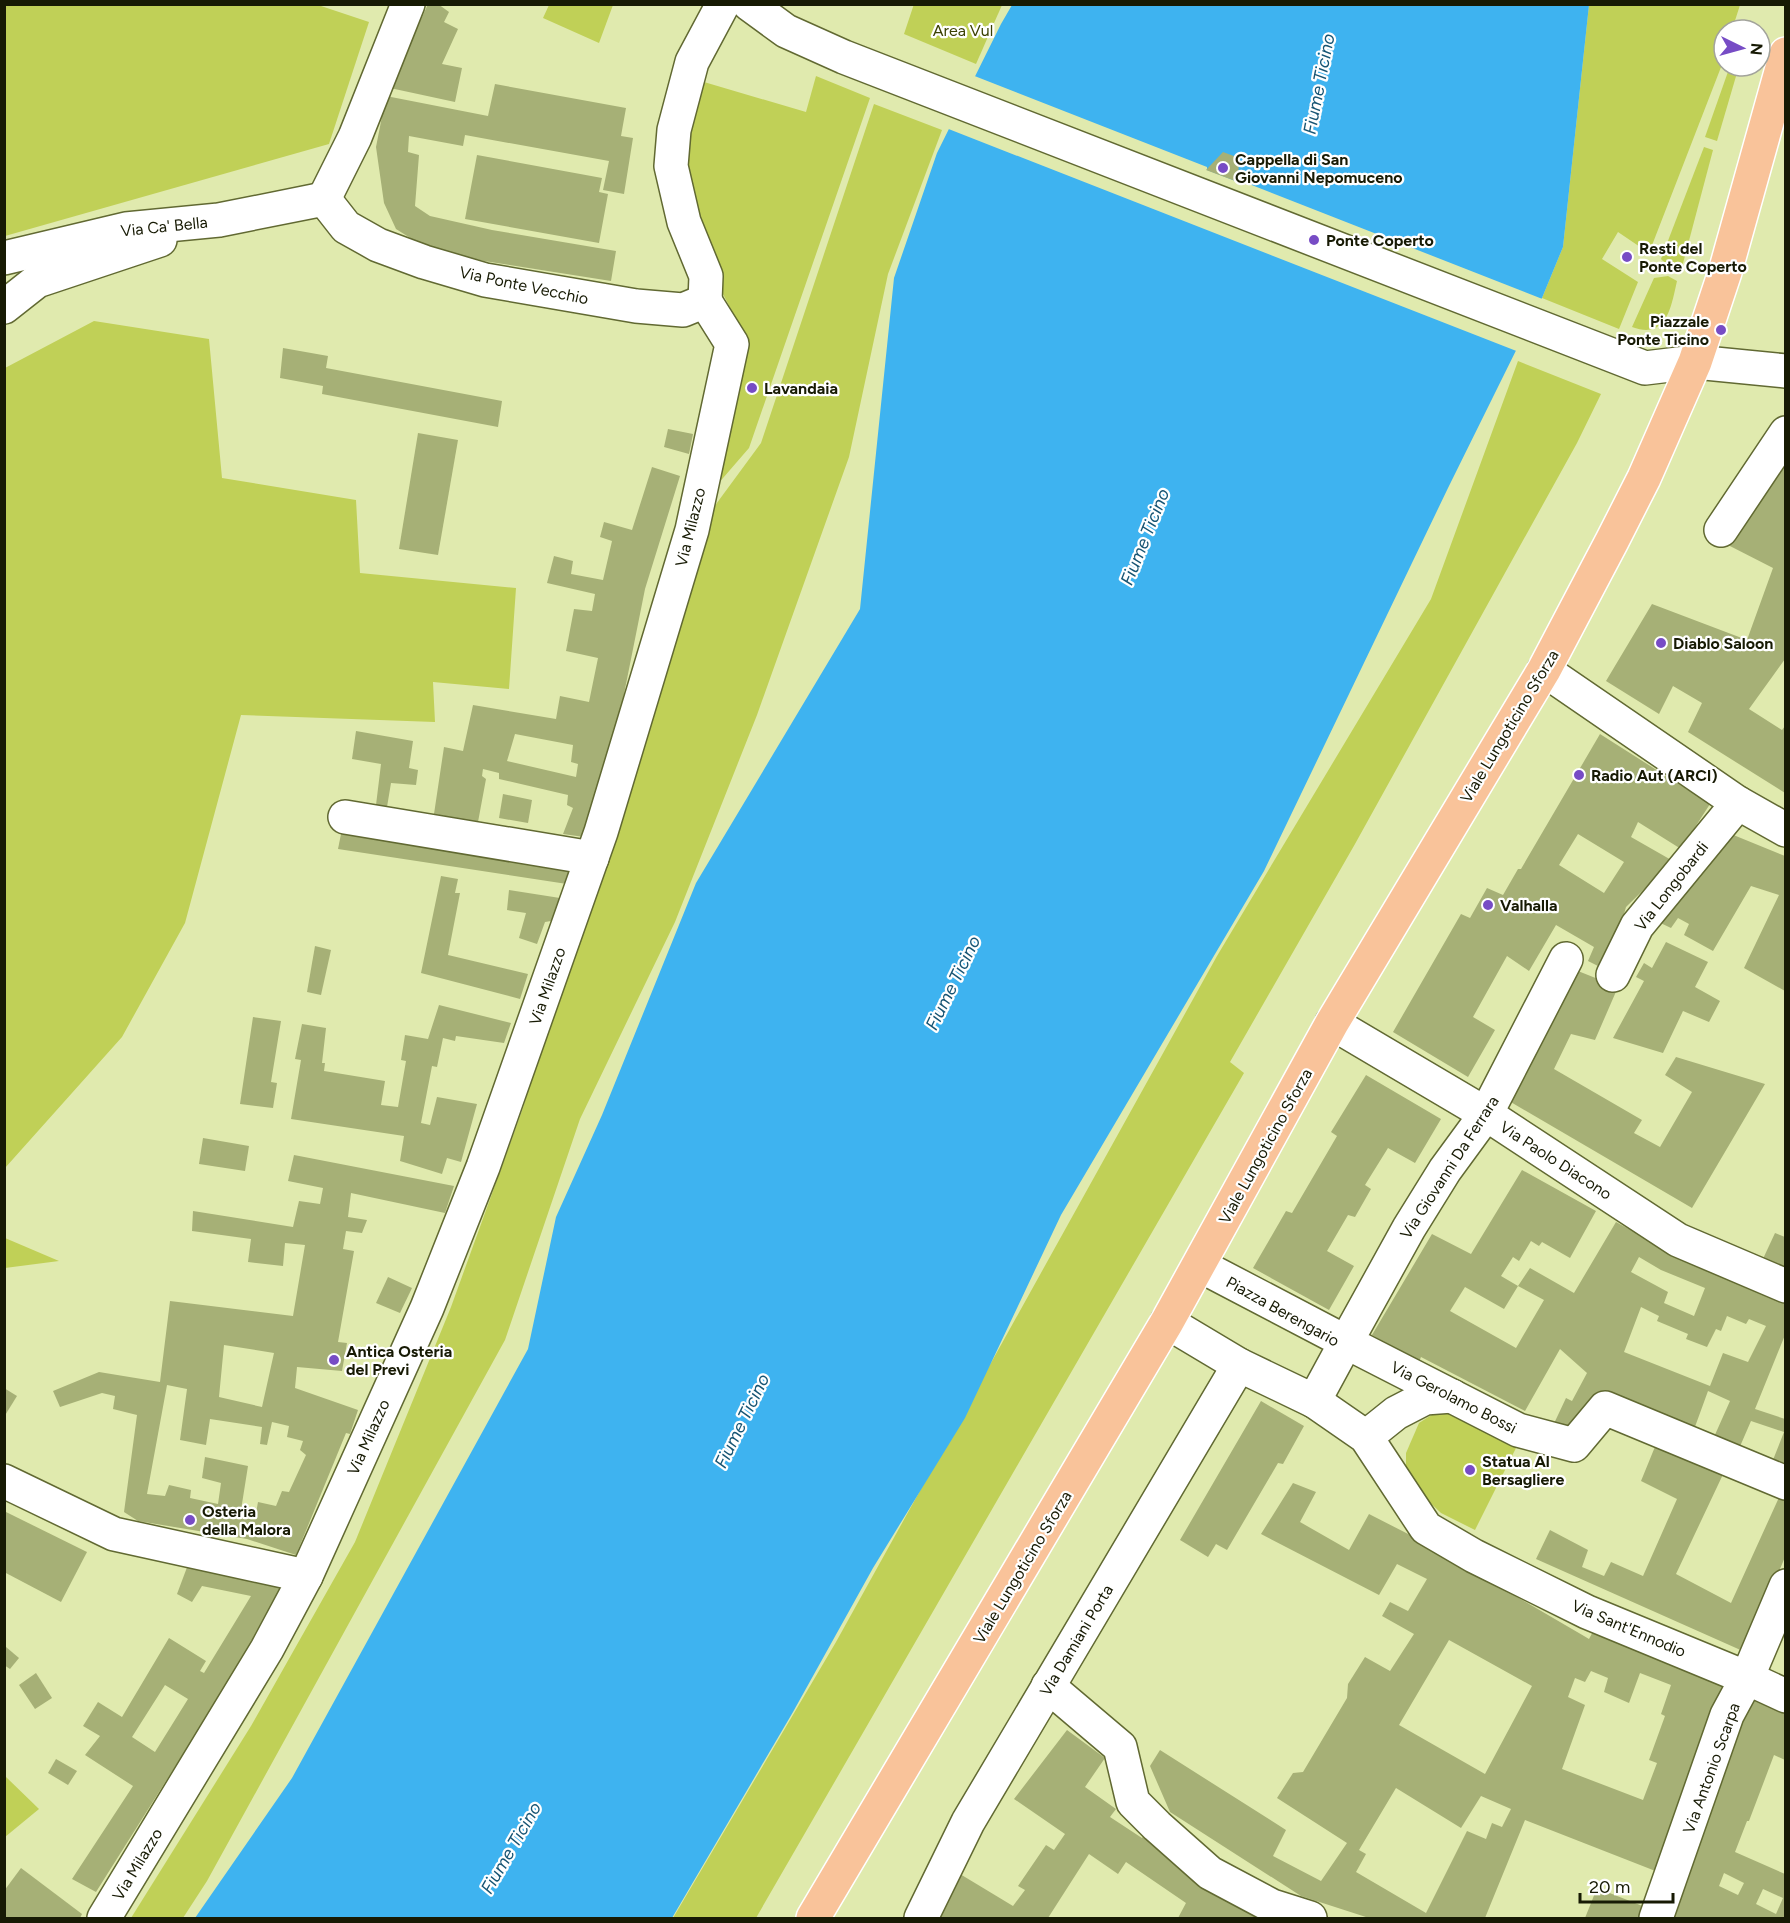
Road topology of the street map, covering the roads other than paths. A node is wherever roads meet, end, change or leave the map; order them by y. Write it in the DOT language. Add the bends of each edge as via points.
graph roads {
  1 [pos="408,4"];
  2 [pos="723,4"];
  3 [pos="749,4"];
  4 [pos="786,8"];
  5 [pos="819,47"];
  6 [pos="1785,54"];
  7 [pos="324,199"];
  8 [pos="219,220"];
  9 [pos="4,258"];
  10 [pos="705,301"];
  11 [pos="4,307"];
  12 [pos="1695,362"];
  13 [pos="1785,371"];
  14 [pos="1785,433"];
  15 [pos="1721,530"];
  16 [pos="1544,670"];
  17 [pos="1738,803"];
  18 [pos="345,817"];
  19 [pos="1781,820"];
  20 [pos="592,858"];
  21 [pos="1566,959"];
  22 [pos="1613,975"];
  23 [pos="1332,1023"];
  24 [pos="1486,1114"];
  25 [pos="1199,1265"];
  26 [pos="1785,1286"];
  27 [pos="1167,1322"];
  28 [pos="1346,1342"];
  29 [pos="1239,1365"];
  30 [pos="1452,1396"];
  31 [pos="1314,1401"];
  32 [pos="1366,1437"];
  33 [pos="4,1481"];
  34 [pos="1785,1482"];
  35 [pos="306,1576"];
  36 [pos="1785,1586"];
  37 [pos="1747,1678"];
  38 [pos="1048,1686"];
  39 [pos="1785,1696"];
  40 [pos="104,1918"];
  41 [pos="813,1918"];
  42 [pos="921,1918"];
  43 [pos="1310,1918"];
  44 [pos="1656,1918"];
  1 -- 7 [label="street" via="355,137"];
  2 -- 10 [label="street" via="692,62 674,130 671,166 684,222 706,276"];
  3 -- 5 [label="street" via="786,32"];
  4 -- 5 [label="street"];
  5 -- 12 [label="street" via="1645,368"];
  6 -- 12 [label="main road, Viale Lungoticino Sforza" via="1725,272"];
  7 -- 8 [label="street, Via Ca' Bella"];
  7 -- 10 [label="street, Via Ponte Vecchio" via="346,227 378,245 485,280 636,306 683,310"];
  8 -- 9 [label="street, Via Ca' Bella" via="126,229"];
  8 -- 11 [label="street" via="38,281"];
  10 -- 20 [label="street, Via Milazzo" via="732,344 692,530"];
  12 -- 13 [label="street"];
  12 -- 16 [label="main road, Viale Lungoticino Sforza" via="1644,478"];
  14 -- 15 [label="street"];
  16 -- 17 [label="street"];
  16 -- 23 [label="main road, Viale Lungoticino Sforza"];
  17 -- 19 [label="street"];
  17 -- 22 [label="street, Via Longobardi" via="1637,926"];
  18 -- 20 [label="street"];
  20 -- 35 [label="street, Via Milazzo" via="483,1167 427,1308"];
  21 -- 24 [label="street, Via Giovanni Da Ferrara"];
  23 -- 24 [label="street, Via Paolo Diacono"];
  23 -- 25 [label="main road, Viale Lungoticino Sforza"];
  24 -- 26 [label="street, Via Paolo Diacono" via="1678,1240"];
  24 -- 28 [label="street, Via Giovanni Da Ferrara" via="1415,1218"];
  25 -- 27 [label="main road, Viale Lungoticino Sforza"];
  25 -- 28 [label="street, Piazza Berengario"];
  27 -- 29 [label="street"];
  27 -- 41 [label="main road, Viale Lungoticino Sforza"];
  28 -- 30 [label="street, Via Gerolamo Bossi"];
  28 -- 31 [label="street, Piazza Berengario"];
  29 -- 31 [label="street"];
  29 -- 38 [label="street, Via Damiani Porta"];
  30 -- 32 [label="street" via="1425,1398 1396,1413"];
  30 -- 34 [label="street, Via Gerolamo Bossi" via="1518,1430 1574,1445 1605,1408"];
  31 -- 32 [label="street"];
  32 -- 37 [label="street, Via Sant'Ennodio" via="1425,1528 1587,1612"];
  33 -- 35 [label="street" via="114,1534"];
  35 -- 40 [label="street, Via Milazzo" via="267,1649"];
  36 -- 37 [label="street, Via Antonio Scarpa"];
  37 -- 39 [label="street, Via Sant'Ennodio"];
  37 -- 44 [label="street, Via Antonio Scarpa" via="1727,1715"];
  38 -- 42 [label="street, Via Damiani Porta" via="968,1822"];
  38 -- 43 [label="street" via="1120,1747 1133,1802 1210,1873 1272,1906"];
}
